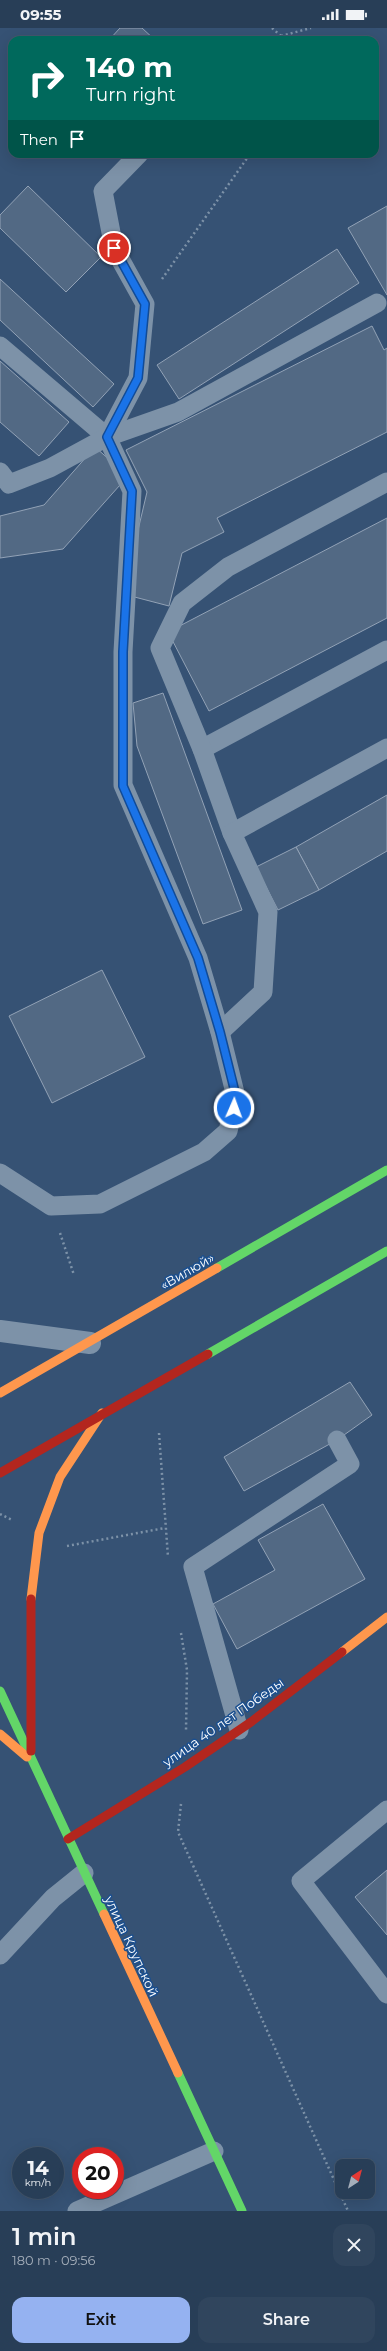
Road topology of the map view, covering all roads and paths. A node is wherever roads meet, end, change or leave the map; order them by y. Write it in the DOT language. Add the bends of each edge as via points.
graph roads {
  1 [pos="272,28"];
  2 [pos="311,28"];
  3 [pos="279,36"];
  4 [pos="287,36"];
  5 [pos="135,158"];
  6 [pos="247,158"];
  7 [pos="377,303"];
  8 [pos="145,304"];
  9 [pos="0,346"];
  10 [pos="107,437"];
  11 [pos="0,472"];
  12 [pos="387,482"];
  13 [pos="387,650"];
  14 [pos="387,748"];
  15 [pos="202,749"];
  16 [pos="232,833"];
  17 [pos="220,1032"];
  18 [pos="387,1170"];
  19 [pos="0,1173"];
  20 [pos="52,1206"];
  21 [pos="387,1251"];
  22 [pos="74,1275"];
  23 [pos="0,1331"];
  24 [pos="90,1343"];
  25 [pos="0,1393"];
  26 [pos="102,1413"];
  27 [pos="158,1433"];
  28 [pos="337,1440"];
  29 [pos="0,1473"];
  30 [pos="0,1514"];
  31 [pos="165,1528"];
  32 [pos="39,1533"];
  33 [pos="169,1562"];
  34 [pos="387,1617"];
  35 [pos="181,1632"];
  36 [pos="0,1691"];
  37 [pos="238,1730"];
  38 [pos="0,1734"];
  39 [pos="31,1760"];
  40 [pos="185,1767"];
  41 [pos="387,1810"];
  42 [pos="68,1839"];
  43 [pos="84,1873"];
  44 [pos="0,1956"];
  45 [pos="387,1994"];
  46 [pos="214,2151"];
  47 [pos="77,2211"];
  48 [pos="242,2211"];
  49 [pos="348,2211"];
  1 -- 3 [label="path"];
  2 -- 4 [label="path"];
  5 -- 8 [label="lane" via="103,191 114,248"];
  6 -- 8 [label="path"];
  7 -- 10 [label="lane" via="178,412"];
  8 -- 10 [label="lane" via="138,378"];
  9 -- 10 [label="lane"];
  10 -- 11 [label="lane" via="50,468 9,484"];
  10 -- 17 [label="lane" via="132,491 123,652 123,786 198,958"];
  12 -- 15 [label="lane" via="228,567 182,603 160,648"];
  13 -- 15 [label="lane"];
  14 -- 16 [label="lane"];
  15 -- 16 [label="lane"];
  16 -- 17 [label="lane" via="268,912 263,992"];
  17 -- 20 [label="lane" via="236,1097 228,1131 204,1152 100,1204"];
  18 -- 24 [label="main road, «Вилюй»"];
  19 -- 20 [label="lane"];
  20 -- 22 [label="path"];
  21 -- 26 [label="main road"];
  23 -- 24 [label="street"];
  24 -- 25 [label="main road, «Вилюй»"];
  26 -- 29 [label="main road"];
  26 -- 32 [label="main road" via="60,1477"];
  27 -- 31 [label="path"];
  28 -- 37 [label="lane" via="350,1464 193,1567"];
  30 -- 32 [label="path"];
  31 -- 32 [label="path" via="69,1547"];
  31 -- 33 [label="path"];
  32 -- 39 [label="main road" via="30,1607"];
  34 -- 37 [label="main road, улица 40 лет Победы"];
  35 -- 40 [label="path" via="188,1670"];
  36 -- 39 [label="main road, улица Крупской"];
  37 -- 40 [label="main road, улица 40 лет Победы"];
  38 -- 39 [label="main road"];
  39 -- 42 [label="main road, улица Крупской"];
  40 -- 42 [label="main road, улица 40 лет Победы"];
  40 -- 49 [label="path" via="178,1832"];
  41 -- 45 [label="lane" via="301,1881"];
  42 -- 43 [label="main road, улица Крупской"];
  43 -- 44 [label="lane" via="53,1898"];
  43 -- 46 [label="main road, улица Крупской"];
  46 -- 47 [label="lane"];
  46 -- 48 [label="main road, улица Крупской"];
}
